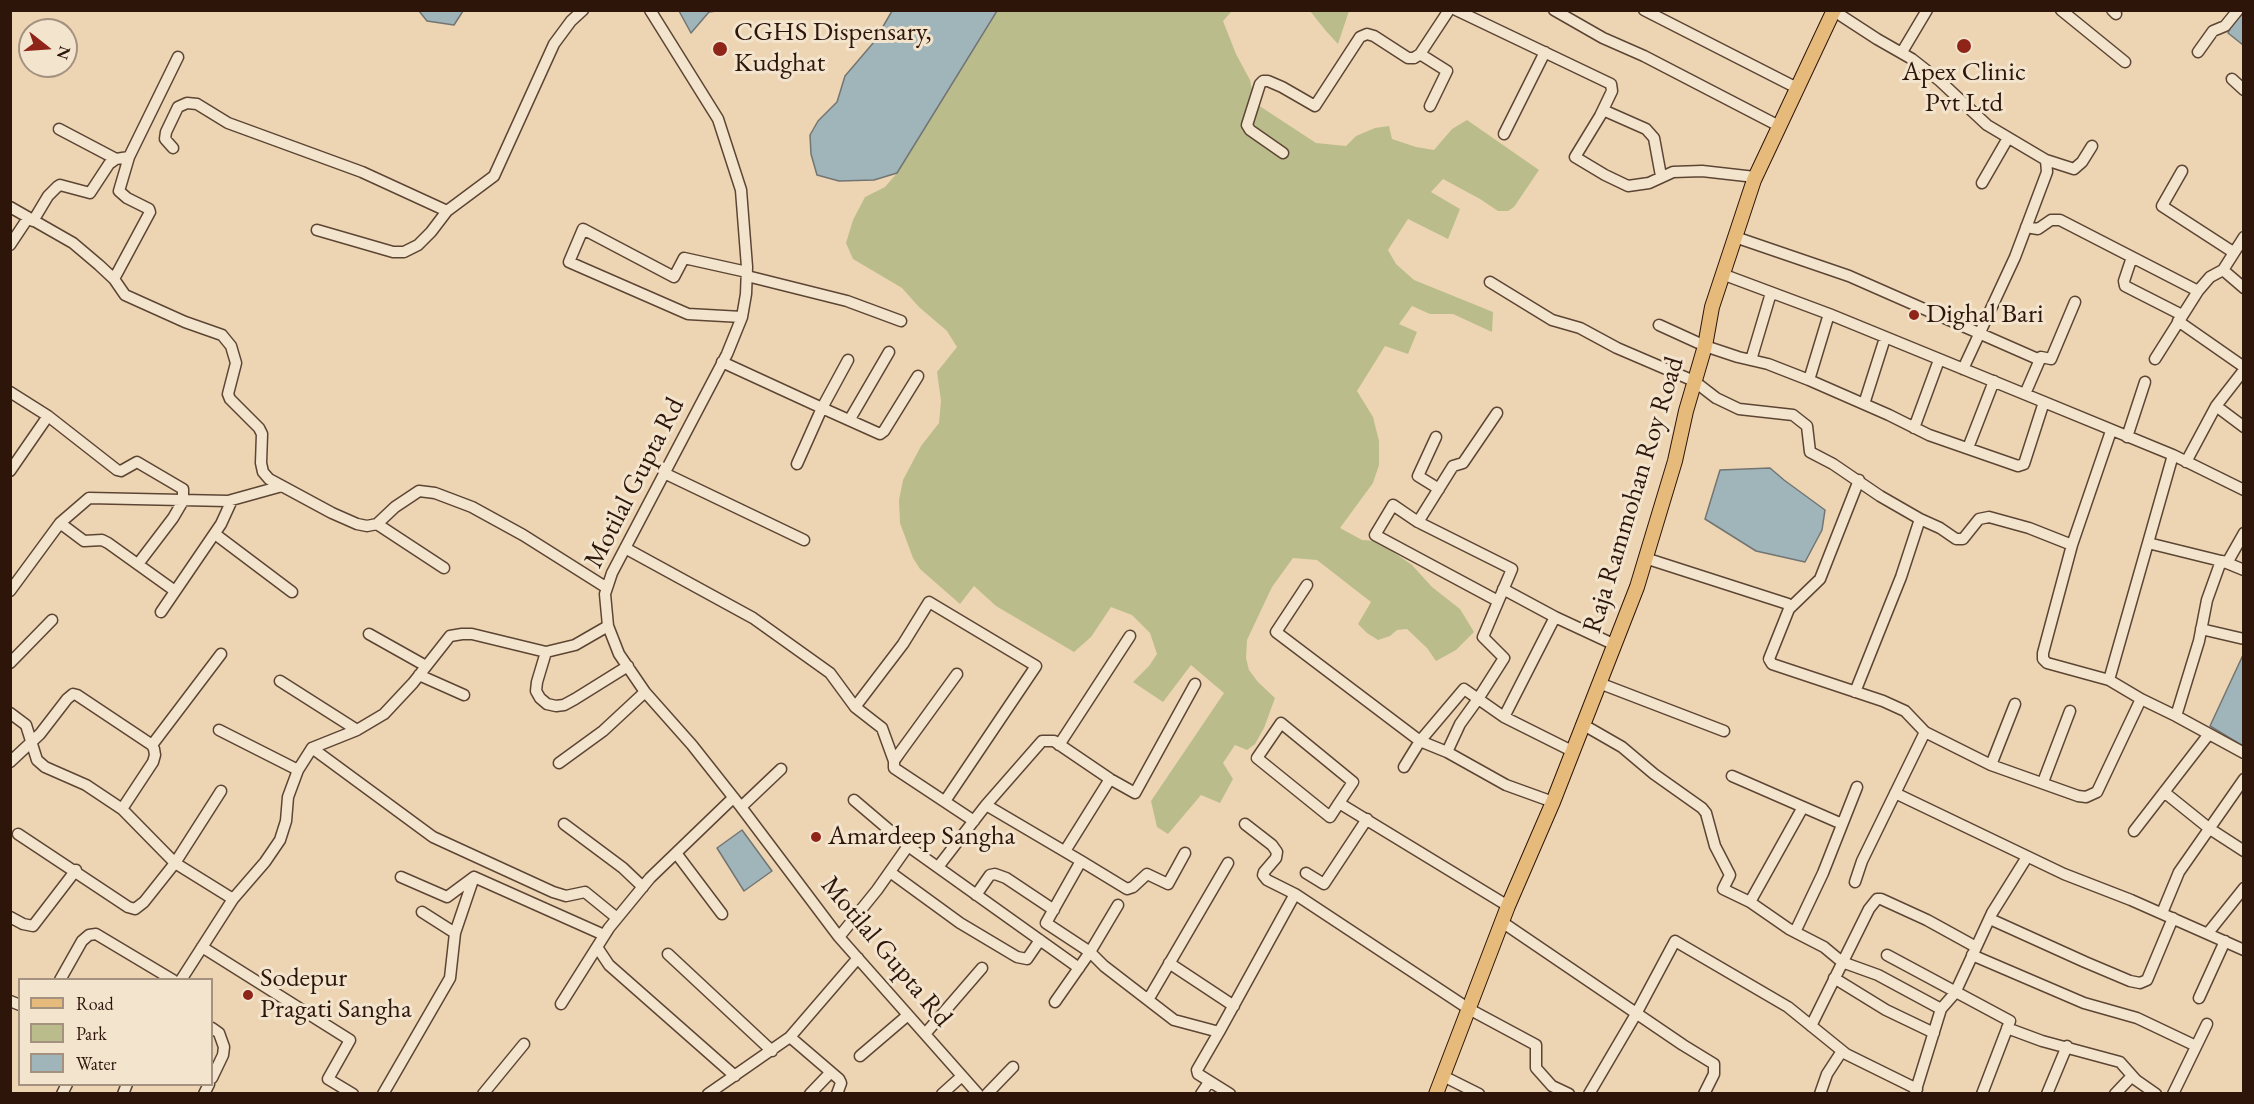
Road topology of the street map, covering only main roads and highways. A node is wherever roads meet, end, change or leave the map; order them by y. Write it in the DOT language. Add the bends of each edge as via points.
graph roads {
  1 [pos="1834,11"];
  2 [pos="1436,1094"];
  1 -- 2 [label="main road, Raja Rammohan Roy Road" via="1755,177 1712,307 1675,461 1636,587"];
}
